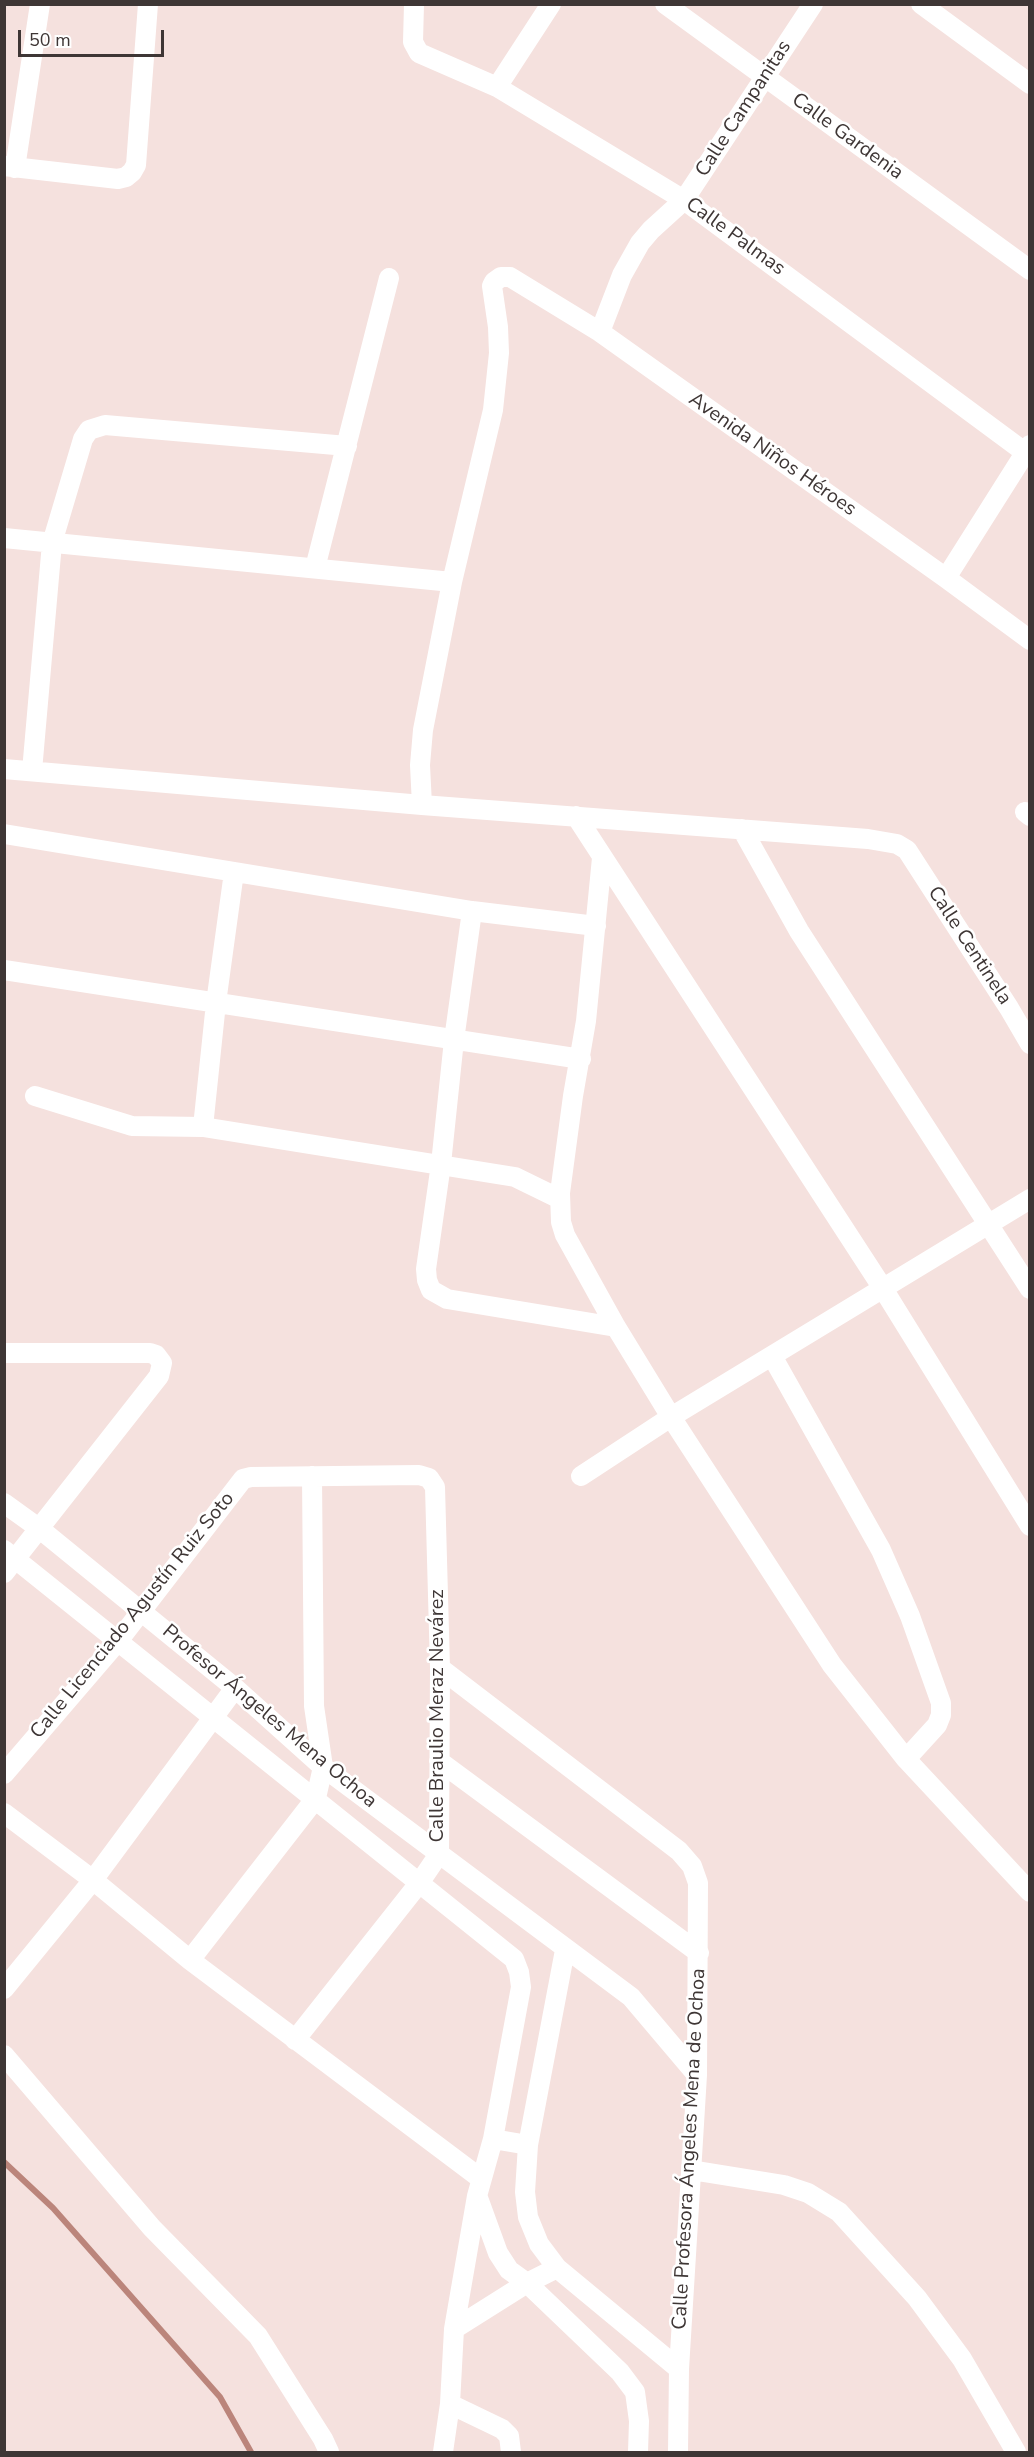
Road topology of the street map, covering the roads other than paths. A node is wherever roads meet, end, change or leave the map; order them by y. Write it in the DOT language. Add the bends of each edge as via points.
graph roads {
  1 [pos="39,4"];
  2 [pos="148,4"];
  3 [pos="414,4"];
  4 [pos="551,4"];
  5 [pos="665,4"];
  6 [pos="813,4"];
  7 [pos="921,4"];
  8 [pos="764,76"];
  9 [pos="1029,84"];
  10 [pos="496,87"];
  11 [pos="10,167"];
  12 [pos="684,200"];
  13 [pos="1029,270"];
  14 [pos="389,278"];
  15 [pos="600,332"];
  16 [pos="347,446"];
  17 [pos="1028,452"];
  18 [pos="4,538"];
  19 [pos="52,543"];
  20 [pos="315,568"];
  21 [pos="946,578"];
  22 [pos="453,582"];
  23 [pos="1029,640"];
  24 [pos="4,769"];
  25 [pos="32,771"];
  26 [pos="422,805"];
  27 [pos="576,816"];
  28 [pos="742,829"];
  29 [pos="4,834"];
  30 [pos="602,858"];
  31 [pos="234,872"];
  32 [pos="472,911"];
  33 [pos="596,926"];
  34 [pos="4,970"];
  35 [pos="216,1003"];
  36 [pos="1009,1008"];
  37 [pos="1029,1019"];
  38 [pos="454,1040"];
  39 [pos="1029,1044"];
  40 [pos="581,1059"];
  41 [pos="35,1096"];
  42 [pos="203,1127"];
  43 [pos="441,1164"];
  44 [pos="560,1199"];
  45 [pos="1029,1199"];
  46 [pos="989,1224"];
  47 [pos="882,1287"];
  48 [pos="1029,1289"];
  49 [pos="616,1327"];
  50 [pos="4,1353"];
  51 [pos="772,1356"];
  52 [pos="671,1417"];
  53 [pos="312,1476"];
  54 [pos="581,1476"];
  55 [pos="4,1503"];
  56 [pos="1029,1526"];
  57 [pos="40,1529"];
  58 [pos="8,1560"];
  59 [pos="141,1611"];
  60 [pos="119,1640"];
  61 [pos="440,1668"];
  62 [pos="235,1688"];
  63 [pos="214,1718"];
  64 [pos="906,1759"];
  65 [pos="439,1761"];
  66 [pos="323,1767"];
  67 [pos="4,1774"];
  68 [pos="316,1798"];
  69 [pos="4,1813"];
  70 [pos="439,1854"];
  71 [pos="93,1880"];
  72 [pos="420,1882"];
  73 [pos="1029,1892"];
  74 [pos="565,1950"];
  75 [pos="699,1953"];
  76 [pos="190,1960"];
  77 [pos="7,1981"];
  78 [pos="295,2040"];
  79 [pos="4,2055"];
  80 [pos="697,2075"];
  81 [pos="493,2139"];
  82 [pos="528,2145"];
  83 [pos="691,2170"];
  84 [pos="479,2187"];
  85 [pos="557,2268"];
  86 [pos="526,2283"];
  87 [pos="454,2329"];
  88 [pos="679,2369"];
  89 [pos="450,2404"];
  90 [pos="329,2452"];
  91 [pos="443,2452"];
  92 [pos="511,2452"];
  93 [pos="638,2452"];
  94 [pos="678,2452"];
  95 [pos="1016,2452"];
  1 -- 11 [label="street"];
  2 -- 11 [label="street" via="136,165 132,172 118,179"];
  3 -- 10 [label="street, Calle Palmas" via="413,42 419,53"];
  4 -- 10 [label="street"];
  5 -- 8 [label="street, Calle Gardenia"];
  6 -- 8 [label="street, Calle Campanitas"];
  7 -- 9 [label="street"];
  8 -- 12 [label="street, Calle Campanitas"];
  8 -- 13 [label="street, Calle Gardenia"];
  10 -- 12 [label="street, Calle Palmas"];
  12 -- 15 [label="street, Calle Campanitas" via="651,230 631,258"];
  12 -- 17 [label="street, Calle Palmas"];
  14 -- 16 [label="street"];
  15 -- 21 [label="street, Avenida Niños Héroes"];
  15 -- 22 [label="street, Avenida Niños Héroes" via="510,277 497,279 492,286 498,336 493,410"];
  16 -- 19 [label="street" via="105,425 89,429"];
  16 -- 20 [label="street"];
  17 -- 21 [label="street"];
  18 -- 19 [label="street"];
  19 -- 20 [label="street"];
  19 -- 25 [label="street"];
  20 -- 22 [label="street"];
  21 -- 23 [label="street, Avenida Niños Héroes"];
  22 -- 26 [label="street" via="423,730"];
  24 -- 25 [label="street"];
  25 -- 26 [label="street"];
  26 -- 27 [label="street"];
  27 -- 28 [label="street"];
  27 -- 30 [label="street"];
  28 -- 36 [label="street, Calle Centinela" via="883,840 907,850"];
  28 -- 46 [label="street" via="799,931"];
  29 -- 31 [label="street"];
  30 -- 33 [label="street"];
  30 -- 47 [label="street"];
  31 -- 32 [label="street"];
  31 -- 35 [label="street"];
  32 -- 33 [label="street"];
  32 -- 38 [label="street"];
  33 -- 40 [label="street"];
  34 -- 35 [label="street"];
  35 -- 38 [label="street"];
  35 -- 42 [label="street"];
  36 -- 37 [label="street"];
  36 -- 39 [label="street, Calle Centinela"];
  38 -- 40 [label="street"];
  38 -- 43 [label="street"];
  40 -- 44 [label="street"];
  41 -- 42 [label="street" via="132,1126"];
  42 -- 43 [label="street"];
  43 -- 44 [label="street" via="515,1177"];
  43 -- 49 [label="street" via="426,1269 431,1290 447,1299"];
  44 -- 49 [label="street" via="565,1235"];
  45 -- 46 [label="street"];
  46 -- 47 [label="street"];
  46 -- 48 [label="street"];
  47 -- 51 [label="street"];
  47 -- 56 [label="street"];
  49 -- 52 [label="street"];
  50 -- 57 [label="street" via="150,1353 162,1363 159,1377"];
  51 -- 52 [label="street"];
  51 -- 64 [label="street" via="881,1550 941,1703 937,1725"];
  52 -- 54 [label="street"];
  52 -- 64 [label="street" via="832,1665"];
  53 -- 59 [label="street, Calle Licenciado Agustín Ruiz Soto" via="243,1479"];
  53 -- 61 [label="street, Calle Braulio Meraz Nevárez" via="429,1478 435,1487"];
  53 -- 66 [label="street" via="314,1707"];
  55 -- 57 [label="street, Profesor Ángeles Mena Ochoa"];
  57 -- 58 [label="street"];
  57 -- 59 [label="street, Profesor Ángeles Mena Ochoa"];
  58 -- 60 [label="street, Profesor Ángeles Mena Ochoa"];
  59 -- 60 [label="street, Calle Licenciado Agustín Ruiz Soto"];
  59 -- 62 [label="street, Profesor Ángeles Mena Ochoa"];
  60 -- 63 [label="street, Profesor Ángeles Mena Ochoa"];
  60 -- 67 [label="street, Calle Licenciado Agustín Ruiz Soto"];
  61 -- 65 [label="street, Calle Braulio Meraz Nevárez"];
  61 -- 75 [label="street, Calle Profesora Ángeles Mena de Ochoa" via="679,1851 692,1866 698,1883"];
  62 -- 63 [label="street"];
  62 -- 66 [label="street, Profesor Ángeles Mena Ochoa"];
  63 -- 68 [label="street, Profesor Ángeles Mena Ochoa"];
  63 -- 71 [label="street"];
  64 -- 73 [label="street"];
  65 -- 70 [label="street, Calle Braulio Meraz Nevárez"];
  65 -- 75 [label="street"];
  66 -- 68 [label="street"];
  66 -- 70 [label="street, Profesor Ángeles Mena Ochoa"];
  68 -- 72 [label="street, Profesor Ángeles Mena Ochoa"];
  68 -- 76 [label="street"];
  69 -- 71 [label="street"];
  70 -- 72 [label="street, Calle Braulio Meraz Nevárez"];
  70 -- 74 [label="street, Profesor Ángeles Mena Ochoa"];
  71 -- 76 [label="street"];
  71 -- 77 [label="street"];
  72 -- 78 [label="street, Calle Braulio Meraz Nevárez"];
  72 -- 81 [label="street, Profesor Ángeles Mena Ochoa" via="514,1959 519,1972 521,1987"];
  74 -- 80 [label="street, Profesor Ángeles Mena Ochoa" via="631,1997"];
  74 -- 82 [label="street"];
  75 -- 80 [label="street, Calle Profesora Ángeles Mena de Ochoa"];
  76 -- 78 [label="street"];
  78 -- 84 [label="street"];
  79 -- 90 [label="street" via="152,2228 258,2336"];
  80 -- 83 [label="street, Calle Profesora Ángeles Mena de Ochoa"];
  81 -- 82 [label="street"];
  81 -- 84 [label="street"];
  82 -- 85 [label="street" via="528,2217 539,2244"];
  83 -- 88 [label="street, Calle Profesora Ángeles Mena de Ochoa"];
  83 -- 95 [label="street" via="784,2185 808,2193 839,2212 917,2298 962,2359"];
  84 -- 86 [label="street" via="498,2253 509,2270"];
  84 -- 87 [label="street"];
  85 -- 86 [label="street"];
  85 -- 88 [label="street"];
  86 -- 87 [label="street"];
  86 -- 93 [label="street" via="620,2372 634,2392 639,2421"];
  87 -- 89 [label="street"];
  88 -- 94 [label="street, Calle Profesora Ángeles Mena de Ochoa"];
  89 -- 91 [label="street"];
  89 -- 92 [label="street" via="502,2429 509,2436"];
}
